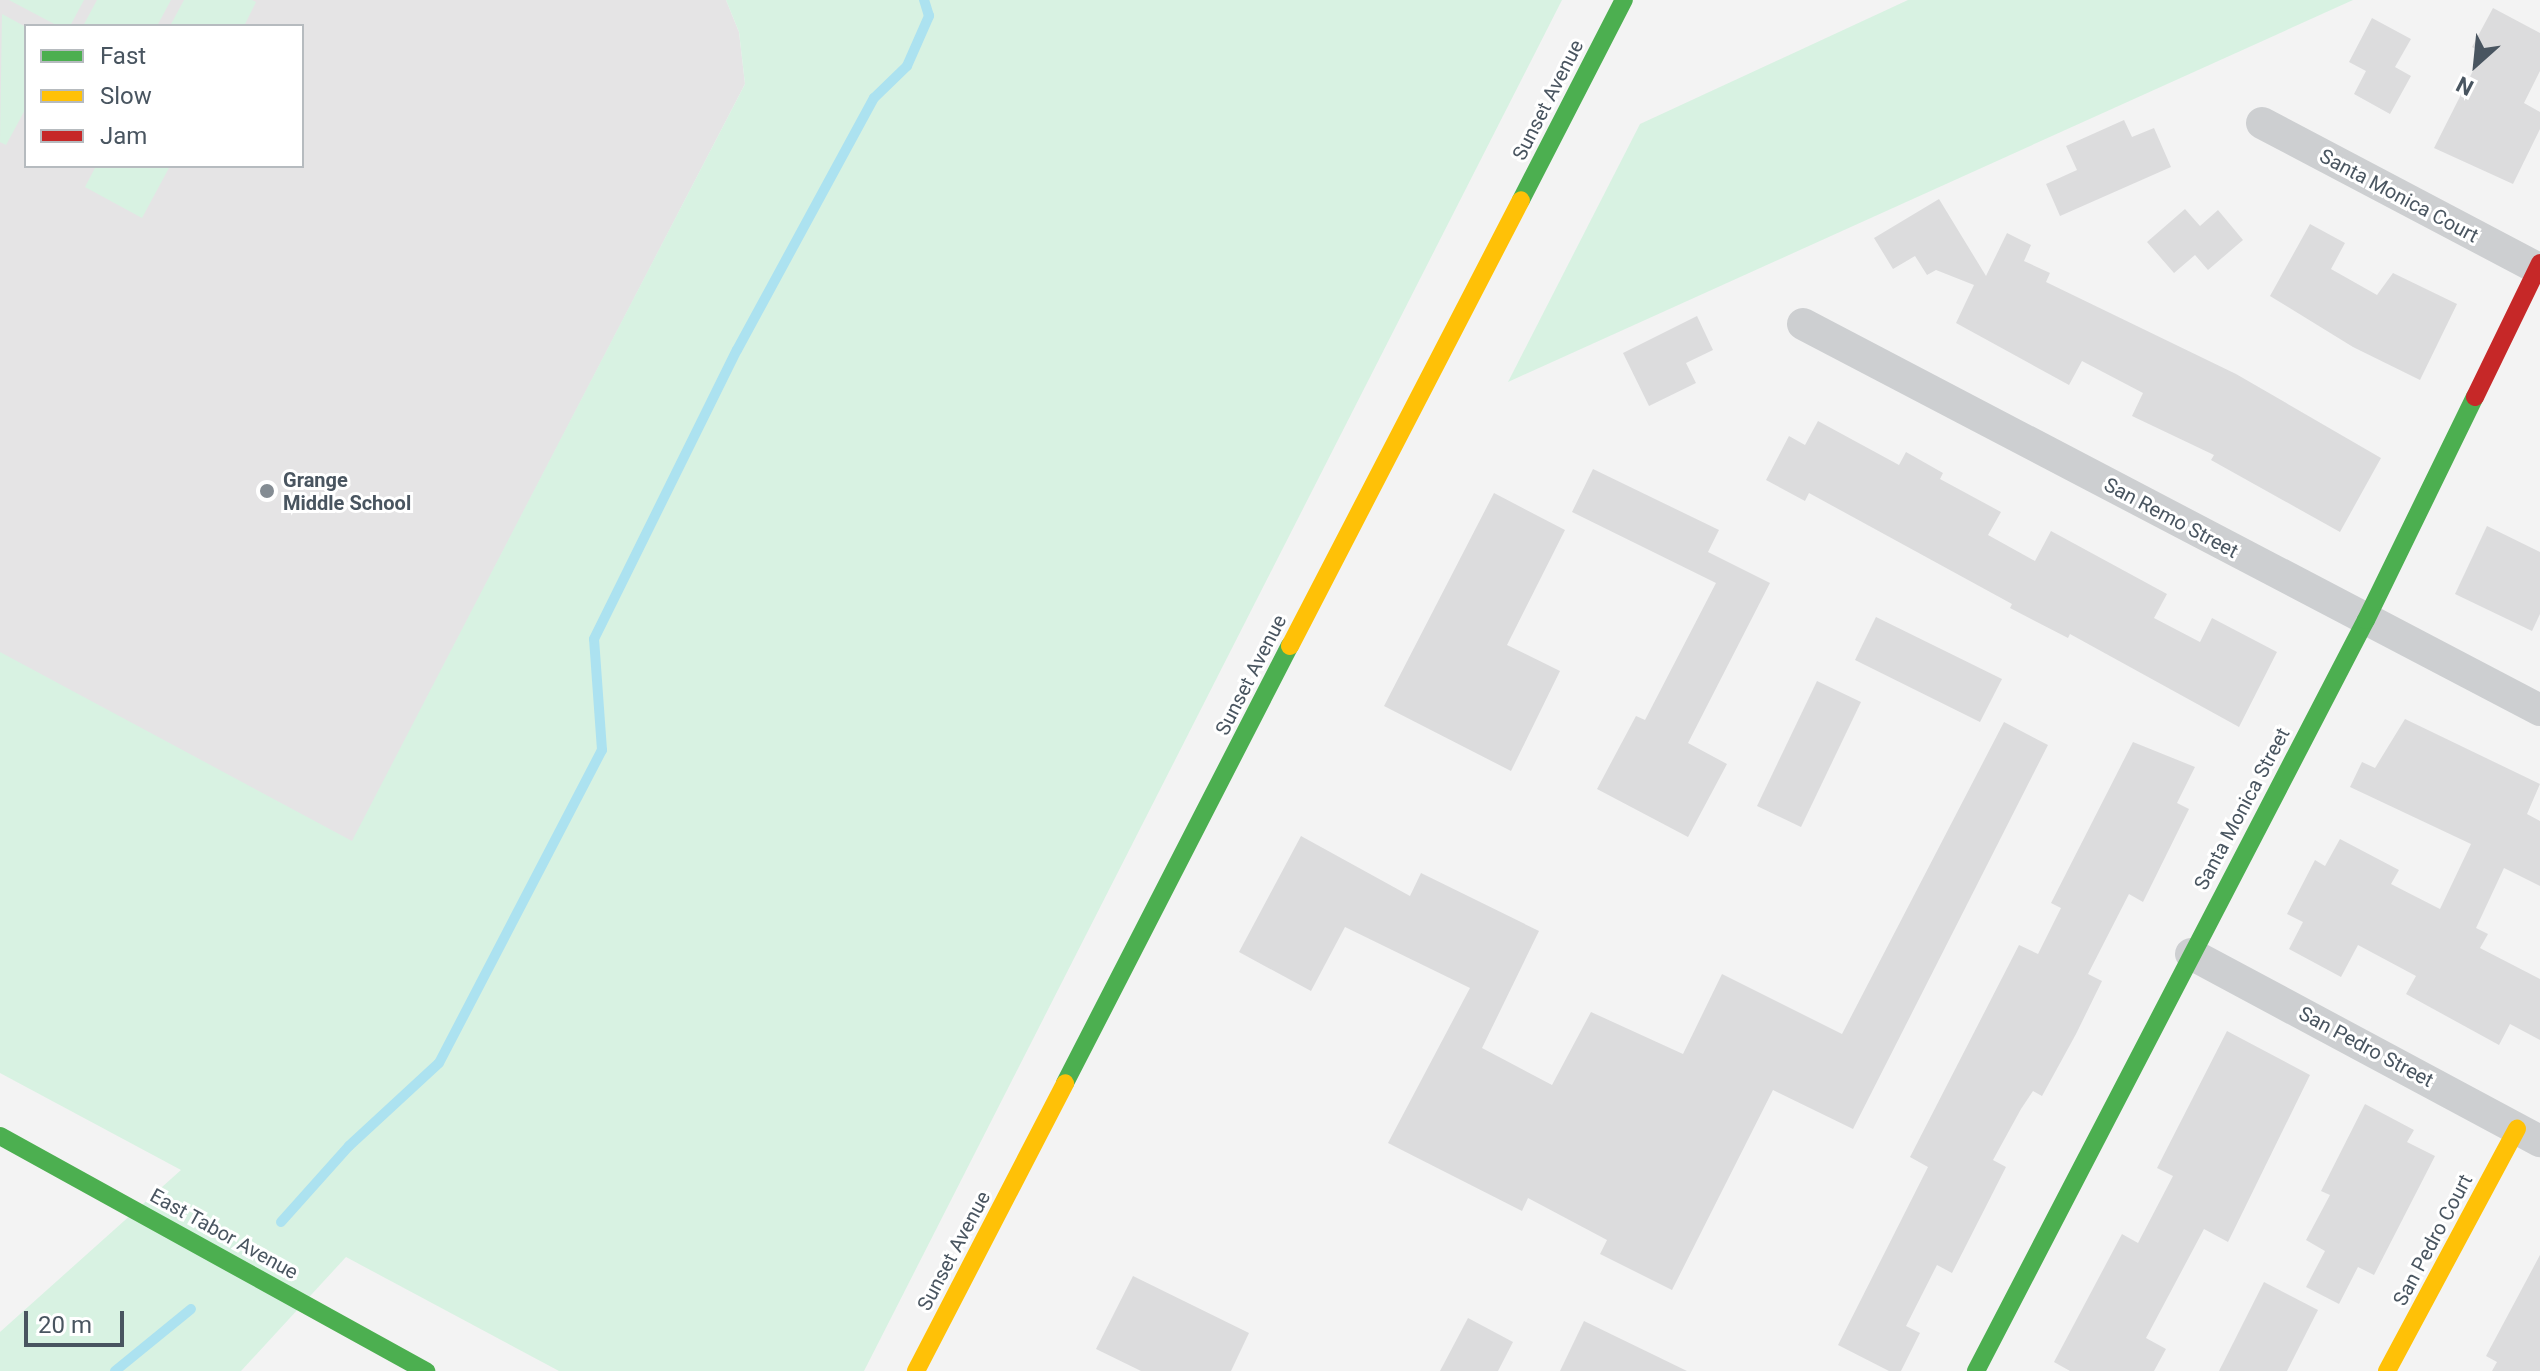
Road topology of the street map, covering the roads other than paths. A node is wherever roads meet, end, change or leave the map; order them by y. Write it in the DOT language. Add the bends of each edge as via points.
graph roads {
  1 [pos="1624,0"];
  2 [pos="2262,123"];
  3 [pos="2539,266"];
  4 [pos="1803,324"];
  5 [pos="2366,620"];
  6 [pos="2540,710"];
  7 [pos="2191,954"];
  8 [pos="2529,1135"];
  9 [pos="0,1136"];
  10 [pos="426,1371"];
  11 [pos="916,1371"];
  12 [pos="1976,1371"];
  13 [pos="2387,1371"];
  1 -- 11 [label="main road, Sunset Avenue"];
  2 -- 3 [label="street, Santa Monica Court"];
  3 -- 5 [label="main road, Santa Monica Street"];
  4 -- 5 [label="street, San Remo Street"];
  5 -- 6 [label="street, San Remo Street"];
  5 -- 7 [label="main road, Santa Monica Street"];
  7 -- 8 [label="street, San Pedro Street"];
  7 -- 12 [label="main road, Santa Monica Street"];
  8 -- 13 [label="main road, San Pedro Court"];
  9 -- 10 [label="main road, East Tabor Avenue"];
}
